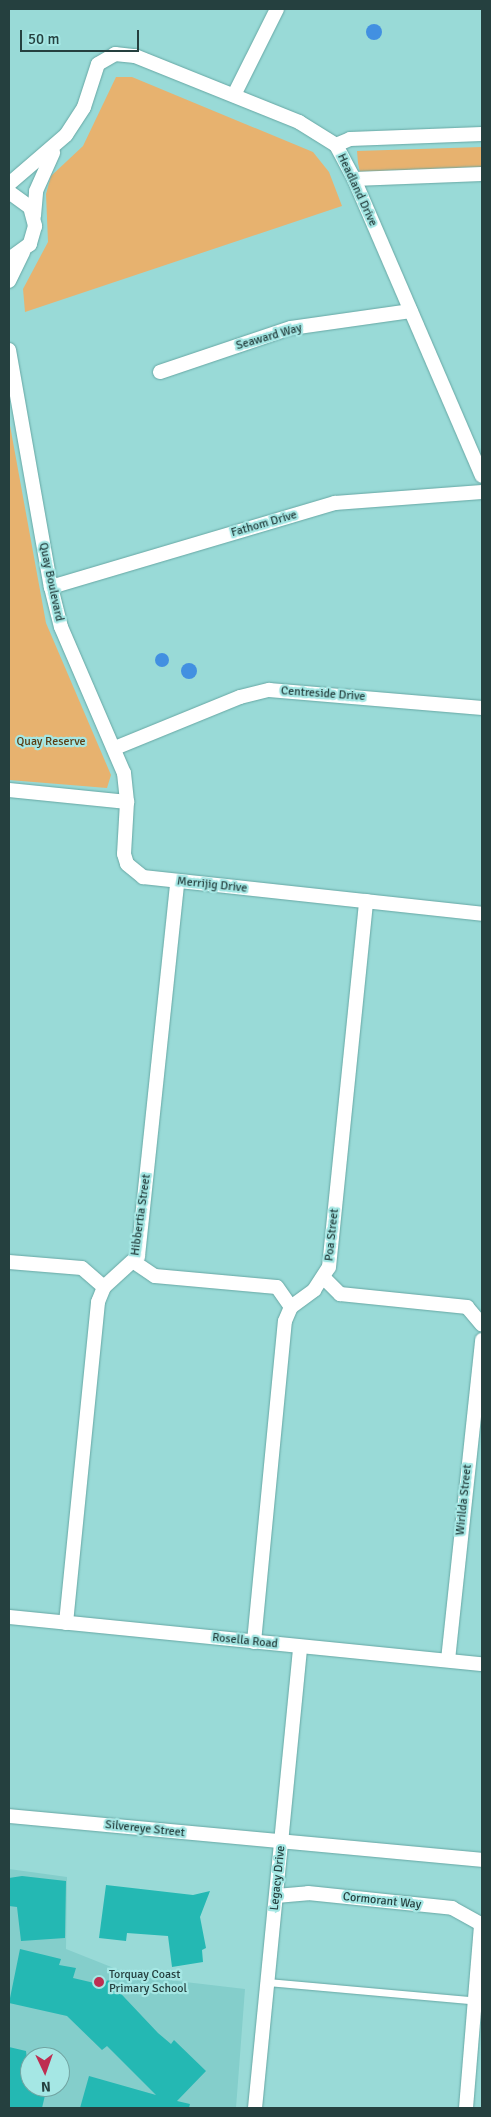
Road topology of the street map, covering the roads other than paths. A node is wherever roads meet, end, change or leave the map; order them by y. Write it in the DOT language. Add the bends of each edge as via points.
graph roads {
  1 [pos="277,9"];
  2 [pos="234,95"];
  3 [pos="482,134"];
  4 [pos="336,145"];
  5 [pos="57,146"];
  6 [pos="482,174"];
  7 [pos="354,179"];
  8 [pos="9,184"];
  9 [pos="9,192"];
  10 [pos="34,216"];
  11 [pos="23,252"];
  12 [pos="9,259"];
  13 [pos="9,281"];
  14 [pos="411,311"];
  15 [pos="9,350"];
  16 [pos="160,372"];
  17 [pos="482,476"];
  18 [pos="482,492"];
  19 [pos="50,587"];
  20 [pos="482,708"];
  21 [pos="115,748"];
  22 [pos="9,790"];
  23 [pos="127,802"];
  24 [pos="178,882"];
  25 [pos="366,901"];
  26 [pos="482,914"];
  27 [pos="9,1262"];
  28 [pos="134,1262"];
  29 [pos="324,1278"];
  30 [pos="104,1287"];
  31 [pos="291,1307"];
  32 [pos="482,1325"];
  33 [pos="482,1340"];
  34 [pos="9,1617"];
  35 [pos="66,1623"];
  36 [pos="254,1642"];
  37 [pos="300,1647"];
  38 [pos="448,1660"];
  39 [pos="482,1664"];
  40 [pos="9,1816"];
  41 [pos="282,1842"];
  42 [pos="482,1860"];
  43 [pos="276,1896"];
  44 [pos="482,1924"];
  45 [pos="268,1982"];
  46 [pos="479,2001"];
  47 [pos="255,2108"];
  48 [pos="466,2108"];
  1 -- 2 [label="street"];
  2 -- 4 [label="street, Headland Drive" via="299,122"];
  2 -- 5 [label="street, Headland Drive" via="135,56 115,54 98,64 84,107"];
  3 -- 4 [label="street" via="350,138"];
  4 -- 7 [label="street, Headland Drive"];
  5 -- 8 [label="street, Headland Drive"];
  5 -- 10 [label="street, Headland Drive" via="40,179"];
  6 -- 7 [label="street"];
  7 -- 14 [label="street, Headland Drive"];
  9 -- 10 [label="street" via="24,200"];
  10 -- 11 [label="street" via="34,236"];
  11 -- 12 [label="street"];
  11 -- 13 [label="street"];
  14 -- 16 [label="street, Seaward Way" via="291,328"];
  14 -- 17 [label="street, Headland Drive"];
  15 -- 19 [label="street, Quay Boulevard"];
  18 -- 19 [label="street, Fathom Drive" via="336,503"];
  19 -- 21 [label="street, Quay Boulevard" via="61,627"];
  20 -- 21 [label="street, Centreside Drive" via="269,690 240,696"];
  21 -- 23 [label="street, Quay Boulevard" via="126,781"];
  22 -- 23 [label="street"];
  23 -- 24 [label="street, Merrijig Drive" via="127,864 143,877"];
  24 -- 25 [label="street, Merrijig Drive"];
  24 -- 28 [label="street, Hibbertia Street"];
  25 -- 26 [label="street, Merrijig Drive"];
  25 -- 29 [label="street, Poa Street" via="329,1267"];
  27 -- 30 [label="street" via="82,1268"];
  28 -- 30 [label="street, Hibbertia Street"];
  28 -- 31 [label="street" via="155,1276 277,1288"];
  29 -- 31 [label="street, Poa Street"];
  29 -- 32 [label="street" via="340,1294 467,1307"];
  30 -- 35 [label="street" via="98,1302"];
  31 -- 36 [label="street" via="285,1321"];
  33 -- 38 [label="street, Wirilda Street"];
  34 -- 35 [label="street, Rosella Road"];
  35 -- 36 [label="street, Rosella Road"];
  36 -- 37 [label="street, Rosella Road"];
  37 -- 38 [label="street, Rosella Road"];
  37 -- 41 [label="street, Legacy Drive"];
  38 -- 39 [label="street, Rosella Road"];
  40 -- 41 [label="street, Silvereye Street"];
  41 -- 42 [label="street, Silvereye Street"];
  41 -- 43 [label="street, Legacy Drive"];
  43 -- 44 [label="street, Cormorant Way" via="308,1893 452,1908"];
  43 -- 45 [label="street, Legacy Drive"];
  44 -- 46 [label="street"];
  45 -- 46 [label="lane"];
  45 -- 47 [label="street, Legacy Drive"];
  46 -- 48 [label="street"];
}
